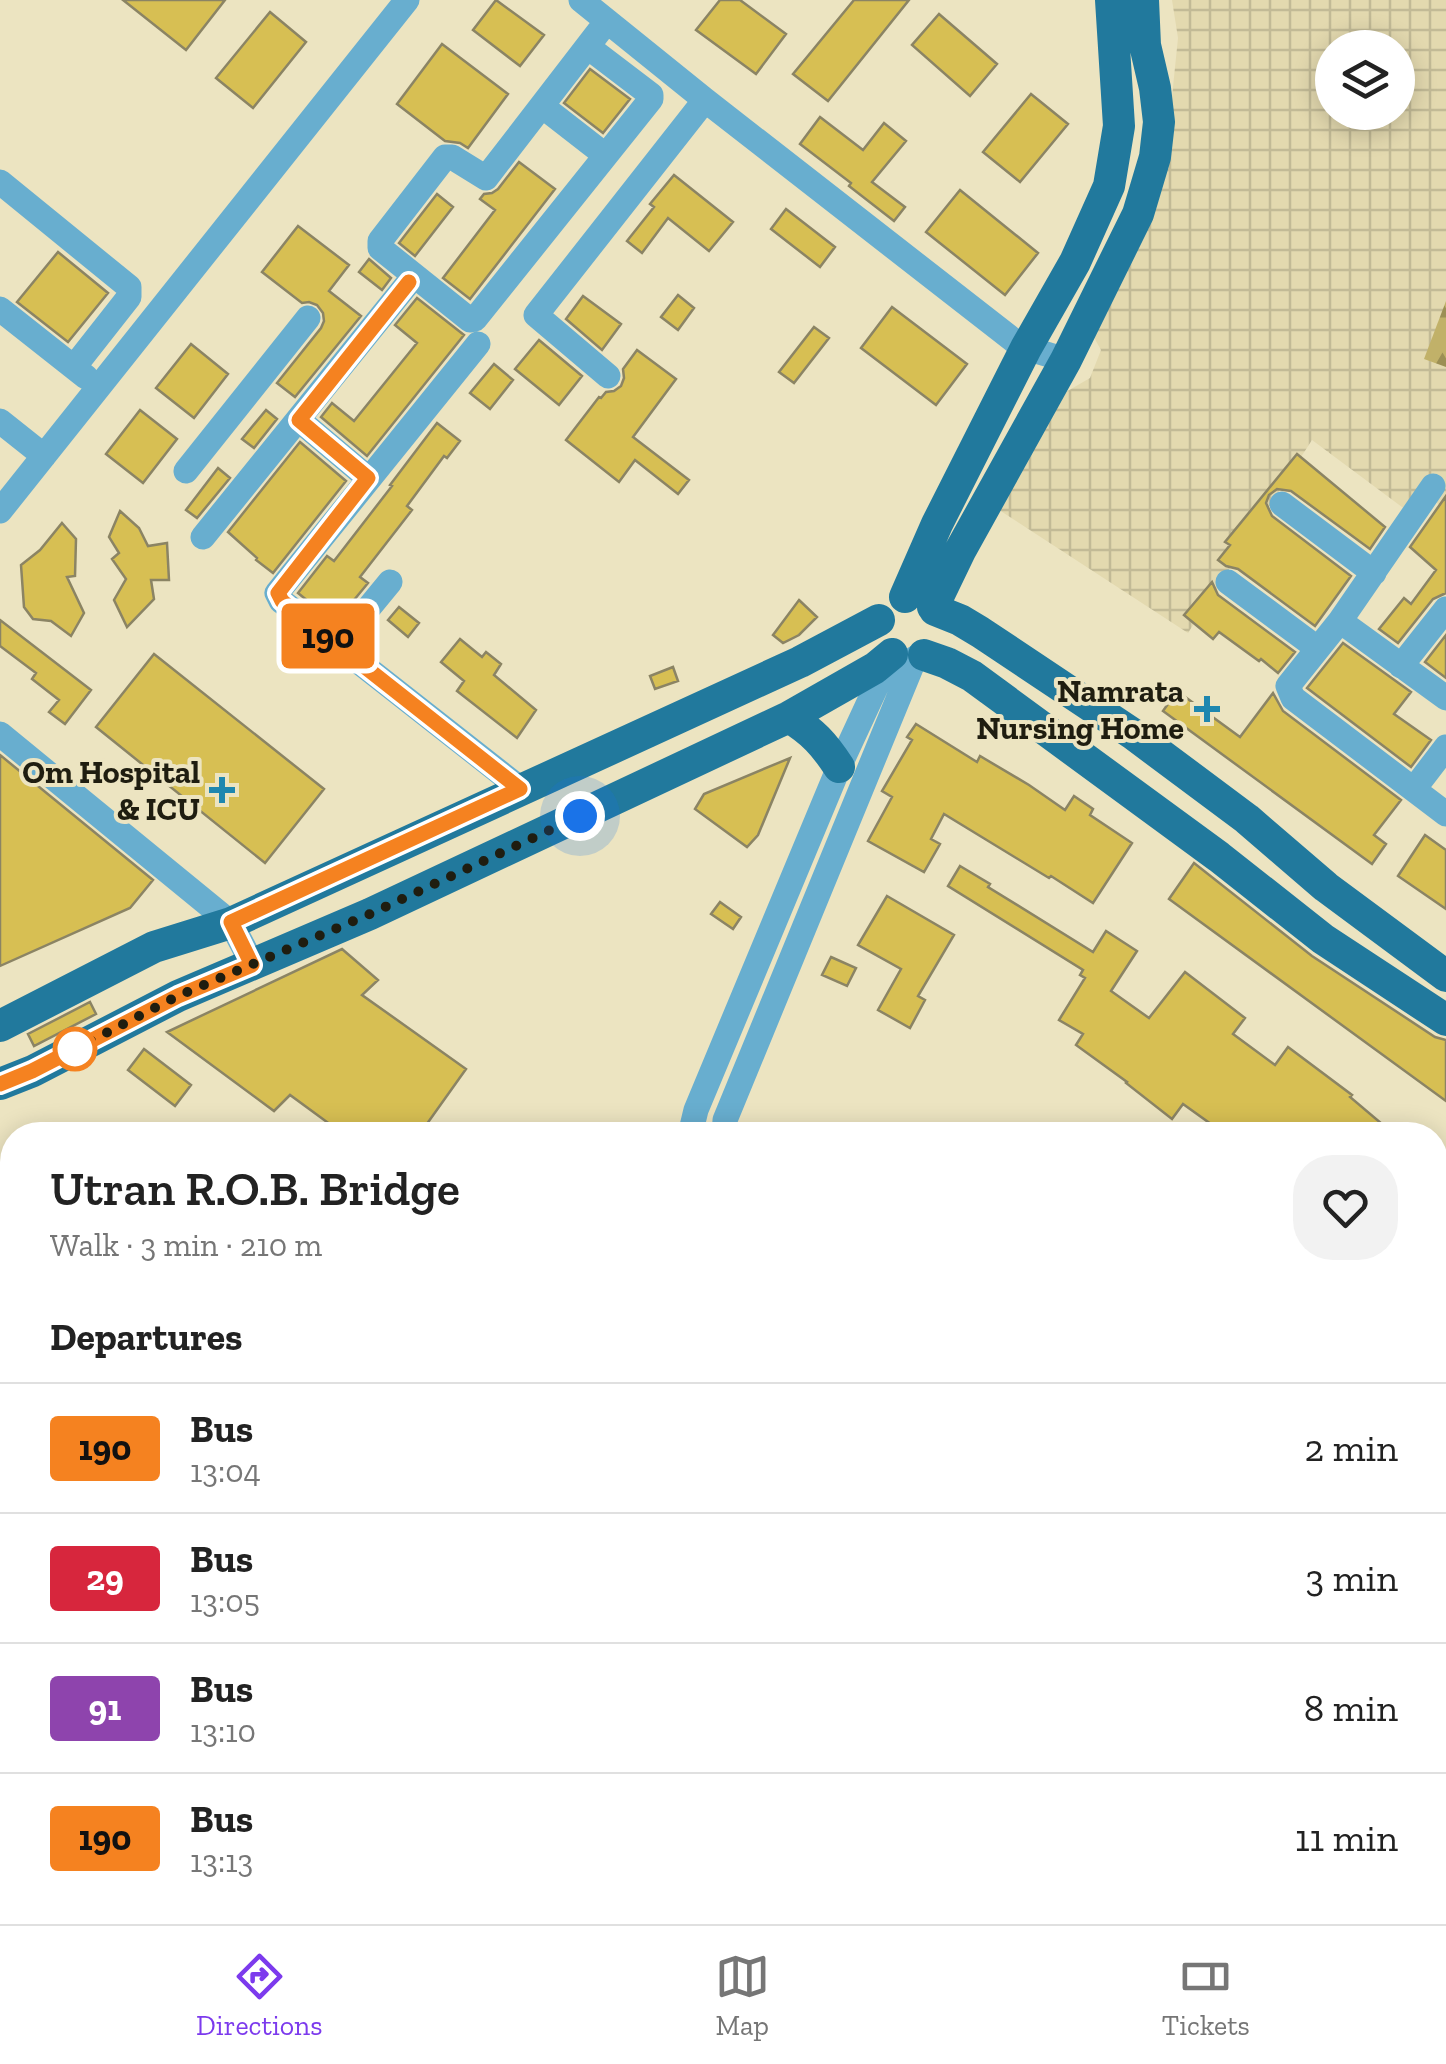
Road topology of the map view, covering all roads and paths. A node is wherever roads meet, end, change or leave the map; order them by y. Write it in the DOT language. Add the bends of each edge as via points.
graph roads {
  1 [pos="406,0"];
  2 [pos="581,0"];
  3 [pos="1112,0"];
  4 [pos="1142,0"];
  5 [pos="607,21"];
  6 [pos="588,46"];
  7 [pos="705,100"];
  8 [pos="542,106"];
  9 [pos="605,155"];
  10 [pos="0,182"];
  11 [pos="409,282"];
  12 [pos="0,310"];
  13 [pos="308,318"];
  14 [pos="478,344"];
  15 [pos="1026,348"];
  16 [pos="1066,360"];
  17 [pos="74,366"];
  18 [pos="608,376"];
  19 [pos="98,388"];
  20 [pos="299,420"];
  21 [pos="4,433"];
  22 [pos="44,456"];
  23 [pos="186,470"];
  24 [pos="368,478"];
  25 [pos="1433,486"];
  26 [pos="1282,504"];
  27 [pos="0,511"];
  28 [pos="203,537"];
  29 [pos="1374,573"];
  30 [pos="390,582"];
  31 [pos="1228,582"];
  32 [pos="924,605"];
  33 [pos="1446,609"];
  34 [pos="879,620"];
  35 [pos="1340,620"];
  36 [pos="339,644"];
  37 [pos="1317,648"];
  38 [pos="907,656"];
  39 [pos="1402,666"];
  40 [pos="1446,698"];
  41 [pos="789,716"];
  42 [pos="0,734"];
  43 [pos="1446,747"];
  44 [pos="839,767"];
  45 [pos="520,789"];
  46 [pos="1414,790"];
  47 [pos="1446,814"];
  48 [pos="796,871"];
  49 [pos="822,882"];
  50 [pos="231,922"];
  51 [pos="252,965"];
  52 [pos="1446,976"];
  53 [pos="1446,1020"];
  54 [pos="0,1026"];
  55 [pos="0,1084"];
  56 [pos="693,1122"];
  57 [pos="725,1122"];
  1 -- 19 [label="street"];
  2 -- 5 [label="street"];
  3 -- 15 [label="main road" via="1119,126 1109,186"];
  4 -- 16 [label="main road" via="1158,122 1154,157 1138,214"];
  5 -- 6 [label="street"];
  5 -- 7 [label="street"];
  6 -- 8 [label="street"];
  6 -- 9 [label="street" via="652,96"];
  7 -- 15 [label="street"];
  7 -- 18 [label="street" via="536,315"];
  8 -- 9 [label="street"];
  8 -- 9 [label="street" via="486,178 445,157 380,248 472,320"];
  10 -- 17 [label="street" via="129,287 129,297"];
  11 -- 20 [label="street"];
  12 -- 17 [label="street"];
  13 -- 23 [label="street"];
  14 -- 24 [label="street"];
  15 -- 16 [label="street"];
  15 -- 32 [label="main road" via="937,524"];
  16 -- 32 [label="main road"];
  17 -- 19 [label="street"];
  19 -- 22 [label="street"];
  20 -- 24 [label="street"];
  20 -- 28 [label="street"];
  21 -- 22 [label="street"];
  22 -- 27 [label="street"];
  24 -- 36 [label="street" via="278,593"];
  25 -- 29 [label="street"];
  26 -- 29 [label="street"];
  29 -- 35 [label="street"];
  30 -- 36 [label="street"];
  31 -- 37 [label="street"];
  32 -- 34 [label="main road" via="890,603"];
  32 -- 38 [label="main road" via="940,630 932,648"];
  32 -- 52 [label="main road" via="980,632 1133,734"];
  33 -- 39 [label="street"];
  34 -- 38 [label="main road" via="881,640"];
  34 -- 45 [label="main road"];
  35 -- 37 [label="street"];
  35 -- 39 [label="street"];
  36 -- 45 [label="street"];
  37 -- 46 [label="street" via="1288,686 1293,698"];
  38 -- 41 [label="main road"];
  38 -- 44 [label="street" via="876,687"];
  38 -- 49 [label="street"];
  38 -- 53 [label="main road" via="948,663 972,676 1323,938"];
  39 -- 40 [label="street"];
  41 -- 44 [label="main road" via="824,744"];
  41 -- 51 [label="main road"];
  42 -- 50 [label="street"];
  43 -- 46 [label="street"];
  44 -- 48 [label="street"];
  45 -- 50 [label="main road"];
  46 -- 47 [label="street"];
  48 -- 49 [label="street"];
  48 -- 56 [label="street"];
  49 -- 57 [label="street"];
  50 -- 51 [label="street"];
  50 -- 54 [label="main road" via="154,947"];
  51 -- 55 [label="main road"];
}
